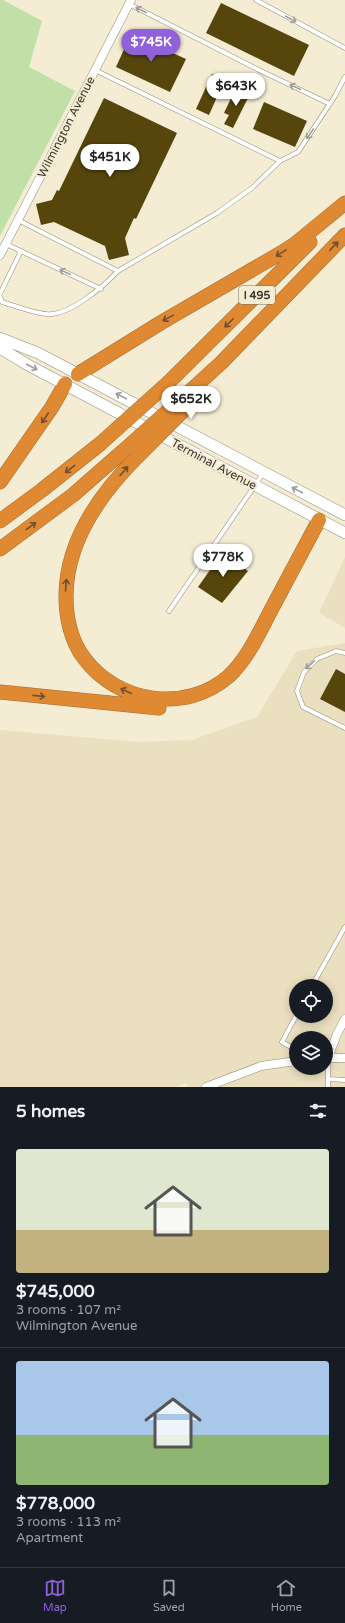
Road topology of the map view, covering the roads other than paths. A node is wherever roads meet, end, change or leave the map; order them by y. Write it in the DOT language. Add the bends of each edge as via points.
graph roads {
  1 [pos="256,0"];
  2 [pos="130,2"];
  3 [pos="345,48"];
  4 [pos="95,70"];
  5 [pos="345,77"];
  6 [pos="330,104"];
  7 [pos="280,161"];
  8 [pos="345,205"];
  9 [pos="18,220"];
  10 [pos="345,235"];
  11 [pos="6,244"];
  12 [pos="21,251"];
  13 [pos="0,254"];
  14 [pos="118,271"];
  15 [pos="100,289"];
  16 [pos="0,294"];
  17 [pos="0,298"];
  18 [pos="0,333"];
  19 [pos="0,338"];
  20 [pos="0,348"];
  21 [pos="38,354"];
  22 [pos="78,374"];
  23 [pos="65,384"];
  24 [pos="193,394"];
  25 [pos="264,472"];
  26 [pos="0,482"];
  27 [pos="255,485"];
  28 [pos="332,508"];
  29 [pos="345,515"];
  30 [pos="0,522"];
  31 [pos="323,522"];
  32 [pos="345,533"];
  33 [pos="0,549"];
  34 [pos="169,610"];
  35 [pos="345,653"];
  36 [pos="0,692"];
  37 [pos="345,728"];
  38 [pos="345,927"];
  39 [pos="316,979"];
  40 [pos="345,1019"];
  41 [pos="292,1023"];
  42 [pos="333,1044"];
  43 [pos="289,1046"];
  44 [pos="333,1058"];
  45 [pos="345,1058"];
  46 [pos="289,1061"];
  47 [pos="328,1075"];
  48 [pos="328,1079"];
  49 [pos="345,1080"];
  50 [pos="206,1087"];
  51 [pos="328,1087"];
  1 -- 3 [label="lane, one-way"];
  2 -- 4 [label="street, Wilmington Avenue"];
  6 -- 2 [label="lane, one-way"];
  4 -- 7 [label="lane"];
  4 -- 9 [label="street, Wilmington Avenue"];
  5 -- 6 [label="lane"];
  6 -- 7 [label="lane, one-way" via="298,152"];
  7 -- 14 [label="lane" via="252,188 218,213"];
  8 -- 22 [label="highway, one-way" via="286,250"];
  8 -- 30 [label="highway, I 495, one-way, bridge" via="169,382 100,444"];
  9 -- 11 [label="street, Wilmington Avenue"];
  9 -- 14 [label="lane"];
  24 -- 10 [label="highway, I 495, one-way"];
  11 -- 12 [label="lane"];
  11 -- 13 [label="street, Wilmington Avenue"];
  15 -- 12 [label="lane, one-way"];
  12 -- 16 [label="lane"];
  14 -- 15 [label="lane"];
  15 -- 17 [label="lane" via="61,313 47,315 2,302"];
  18 -- 21 [label="main road" via="25,344"];
  19 -- 21 [label="main road, Terminal Avenue"];
  20 -- 23 [label="main road, Terminal Avenue, one-way"];
  21 -- 22 [label="main road, Terminal Avenue"];
  22 -- 23 [label="main road"];
  25 -- 22 [label="main road, Terminal Avenue, one-way"];
  23 -- 26 [label="highway, one-way"];
  23 -- 27 [label="main road, Terminal Avenue"];
  31 -- 24 [label="highway, one-way, bridge" via="251,647 229,675 211,688 190,696 163,700 136,695 103,677 84,658 74,641 69,623 66,596 69,567 75,548 83,529 106,492"];
  33 -- 24 [label="highway, I 495, one-way, bridge" via="72,495"];
  25 -- 27 [label="lane"];
  28 -- 25 [label="main road, Terminal Avenue, one-way"];
  27 -- 31 [label="main road, Terminal Avenue"];
  27 -- 34 [label="lane"];
  28 -- 29 [label="main road, Terminal Avenue"];
  28 -- 31 [label="main road"];
  31 -- 32 [label="main road, Terminal Avenue"];
  36 -- 31 [label="highway, one-way" via="165,708 189,705 213,696 233,683 252,661"];
  35 -- 37 [label="lane, one-way" via="336,651 318,658 304,672 297,691 303,707"];
  38 -- 39 [label="lane"];
  40 -- 42 [label="street"];
  41 -- 43 [label="lane" via="282,1042"];
  44 -- 45 [label="street"];
  46 -- 50 [label="street" via="261,1066"];
  47 -- 48 [label="lane"];
  48 -- 49 [label="lane"];
  48 -- 51 [label="lane"];
}
